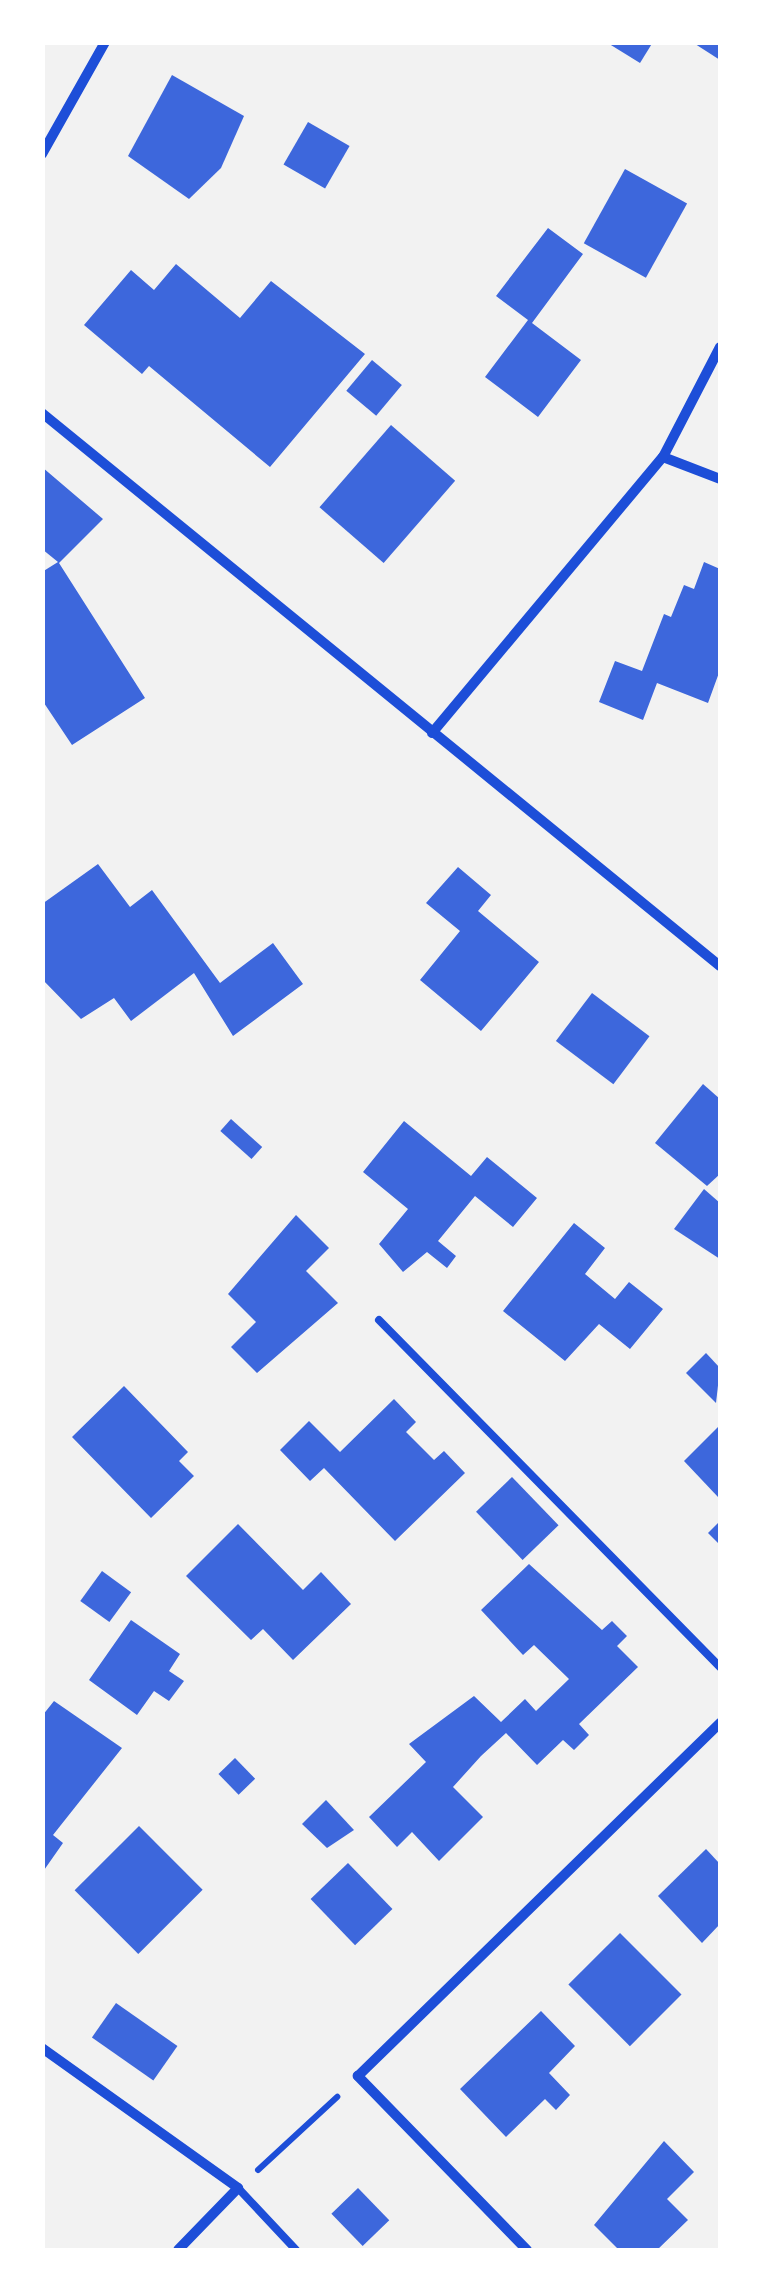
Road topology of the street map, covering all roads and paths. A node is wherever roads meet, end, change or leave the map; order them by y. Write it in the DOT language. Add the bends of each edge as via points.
graph roads {
  1 [pos="106,42"];
  2 [pos="42,154"];
  3 [pos="720,347"];
  4 [pos="42,412"];
  5 [pos="663,457"];
  6 [pos="720,479"];
  7 [pos="432,733"];
  8 [pos="720,966"];
  9 [pos="379,1320"];
  10 [pos="720,1667"];
  11 [pos="720,1723"];
  12 [pos="42,2048"];
  13 [pos="358,2076"];
  14 [pos="238,2188"];
  15 [pos="178,2250"];
  16 [pos="296,2250"];
  17 [pos="527,2250"];
  1 -- 2 [label="street"];
  3 -- 5 [label="street"];
  4 -- 7 [label="street"];
  5 -- 6 [label="street"];
  5 -- 7 [label="street"];
  7 -- 8 [label="street"];
  9 -- 10 [label="lane"];
  11 -- 13 [label="street"];
  12 -- 14 [label="street"];
  13 -- 14 [label="path"];
  13 -- 17 [label="street"];
  14 -- 15 [label="street"];
  14 -- 16 [label="lane"];
}
